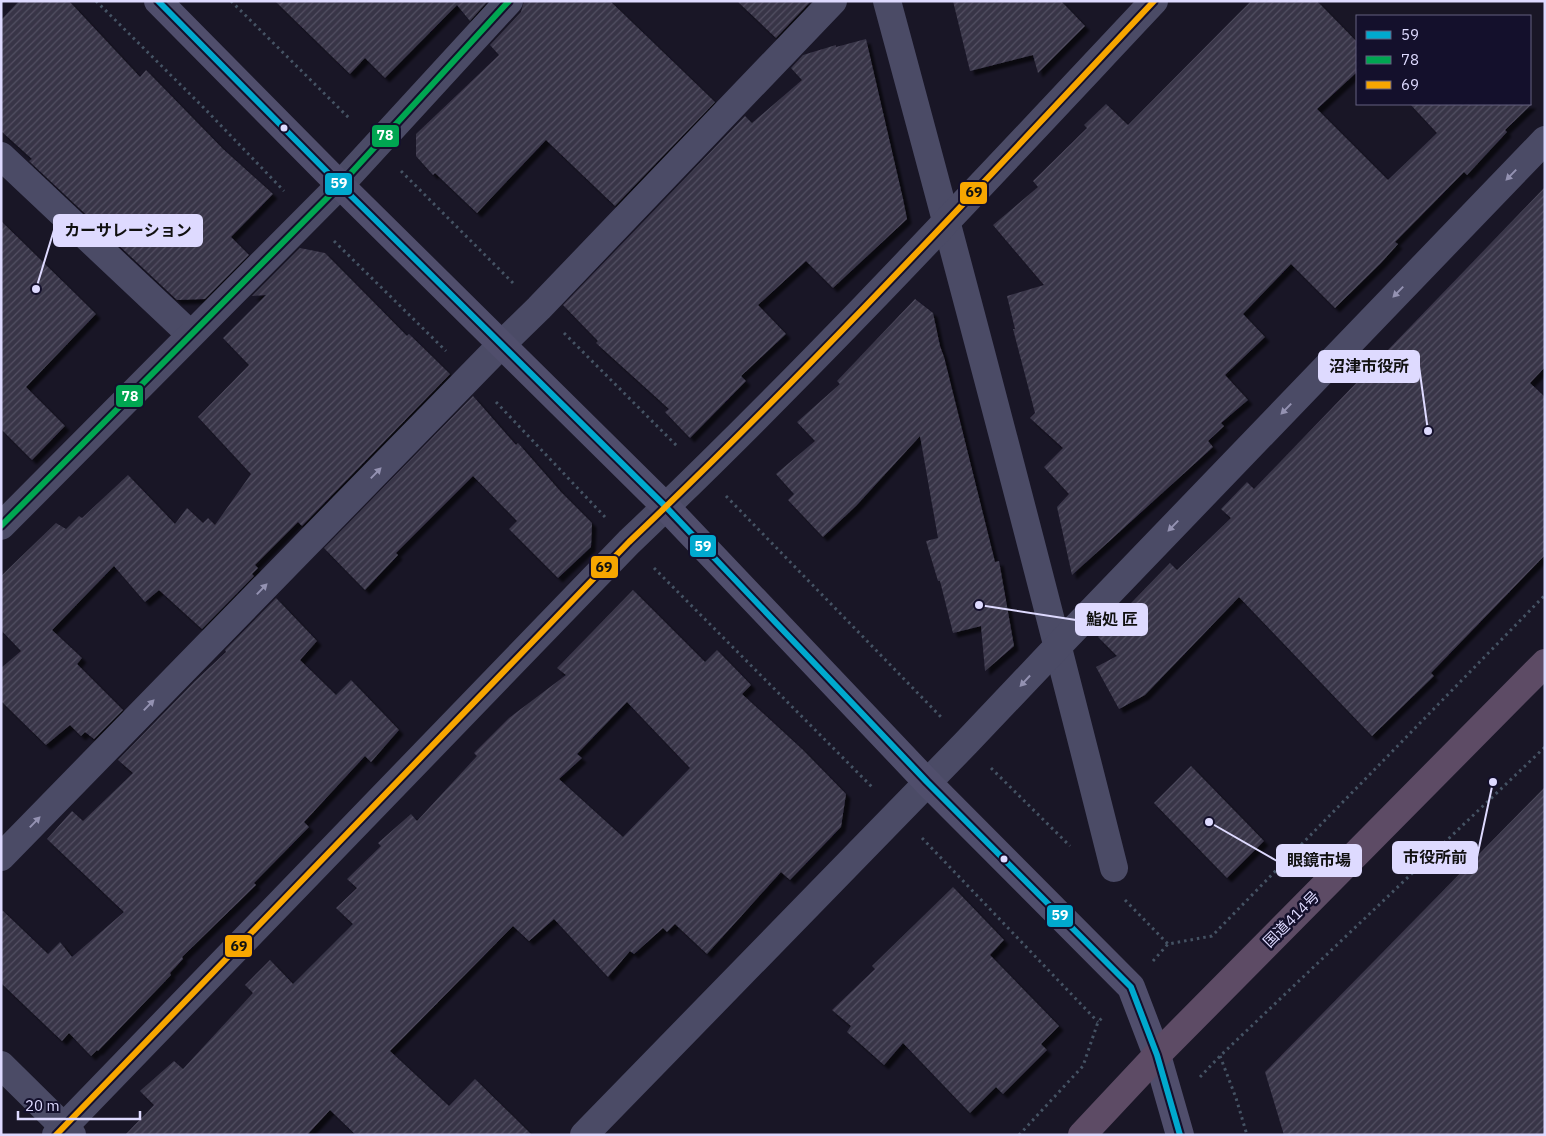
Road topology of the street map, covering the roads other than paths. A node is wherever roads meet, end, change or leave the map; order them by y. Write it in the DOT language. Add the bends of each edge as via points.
graph roads {
  1 [pos="158,1"];
  2 [pos="509,1"];
  3 [pos="833,1"];
  4 [pos="887,1"];
  5 [pos="1154,1"];
  6 [pos="1545,140"];
  7 [pos="3,162"];
  8 [pos="340,185"];
  9 [pos="947,220"];
  10 [pos="190,334"];
  11 [pos="501,344"];
  12 [pos="666,507"];
  13 [pos="1,526"];
  14 [pos="1058,646"];
  15 [pos="1545,663"];
  16 [pos="927,782"];
  17 [pos="1,857"];
  18 [pos="1114,868"];
  19 [pos="1157,1054"];
  20 [pos="1,1065"];
  21 [pos="64,1132"];
  22 [pos="584,1135"];
  23 [pos="1082,1135"];
  24 [pos="1180,1135"];
  1 -- 8 [label="street"];
  2 -- 8 [label="street"];
  3 -- 11 [label="street"];
  4 -- 9 [label="street"];
  5 -- 9 [label="street"];
  6 -- 14 [label="street, one-way"];
  7 -- 10 [label="street"];
  8 -- 10 [label="street"];
  8 -- 11 [label="street"];
  9 -- 12 [label="street"];
  9 -- 14 [label="street"];
  10 -- 13 [label="street"];
  11 -- 12 [label="street"];
  17 -- 11 [label="street, one-way"];
  12 -- 16 [label="street"];
  12 -- 21 [label="street"];
  14 -- 16 [label="street, one-way"];
  14 -- 18 [label="street"];
  15 -- 19 [label="highway, 国道414号"];
  16 -- 19 [label="street" via="1131,987"];
  16 -- 22 [label="street"];
  19 -- 23 [label="highway, 国道414号"];
  19 -- 24 [label="street"];
  20 -- 21 [label="street"];
}
